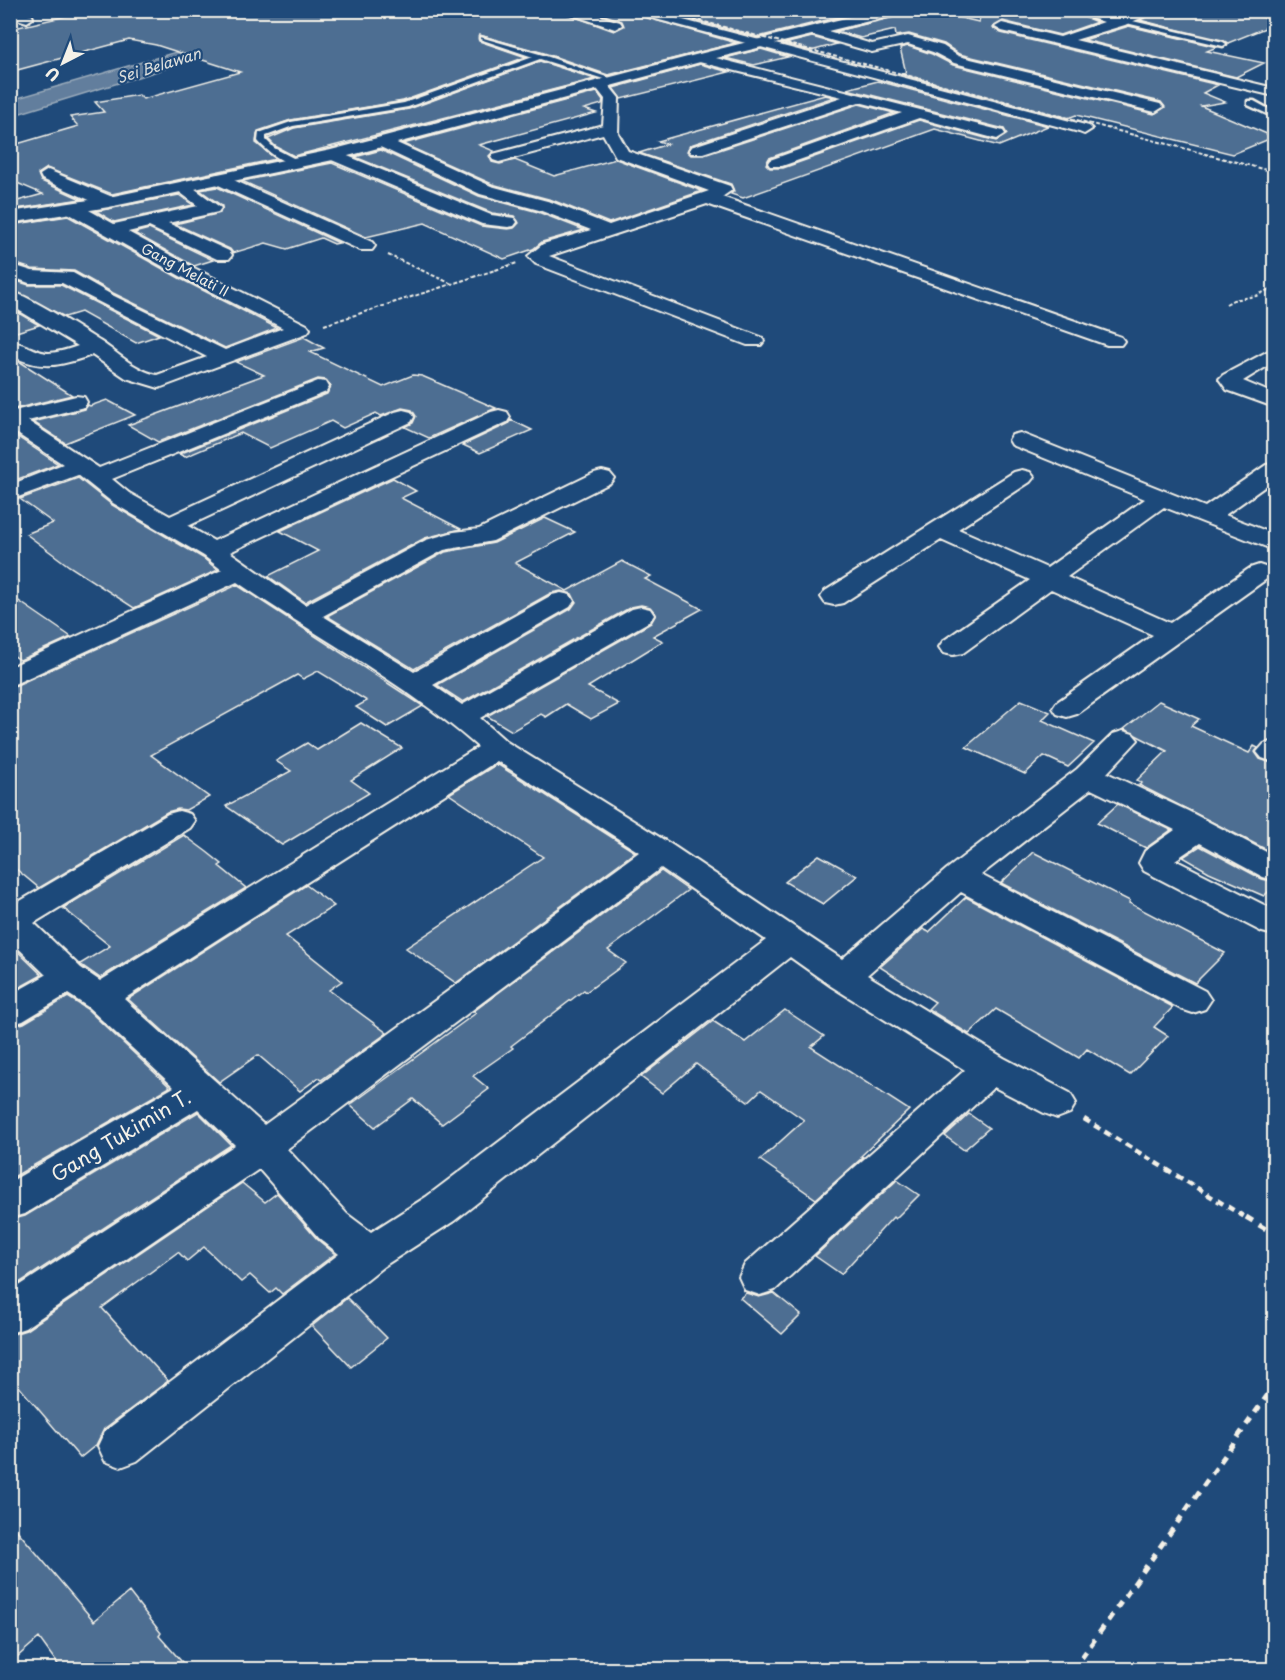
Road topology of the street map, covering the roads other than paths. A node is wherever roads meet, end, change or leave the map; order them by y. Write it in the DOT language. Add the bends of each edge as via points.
graph roads {
  1 [pos="564,10"];
  2 [pos="628,10"];
  3 [pos="1074,10"];
  4 [pos="1105,10"];
  5 [pos="1152,10"];
  6 [pos="1265,10"];
  7 [pos="886,11"];
  8 [pos="10,13"];
  9 [pos="820,13"];
  10 [pos="1275,13"];
  11 [pos="27,18"];
  12 [pos="1126,20"];
  13 [pos="849,22"];
  14 [pos="615,25"];
  15 [pos="1002,27"];
  16 [pos="814,31"];
  17 [pos="758,36"];
  18 [pos="482,38"];
  19 [pos="1060,41"];
  20 [pos="1223,44"];
  21 [pos="541,56"];
  22 [pos="700,58"];
  23 [pos="954,59"];
  24 [pos="938,65"];
  25 [pos="898,70"];
  26 [pos="918,72"];
  27 [pos="1200,74"];
  28 [pos="608,83"];
  29 [pos="1275,92"];
  30 [pos="858,97"];
  31 [pos="1251,103"];
  32 [pos="1155,106"];
  33 [pos="1275,106"];
  34 [pos="918,113"];
  35 [pos="1275,115"];
  36 [pos="609,128"];
  37 [pos="1084,129"];
  38 [pos="997,134"];
  39 [pos="382,142"];
  40 [pos="697,150"];
  41 [pos="333,155"];
  42 [pos="499,157"];
  43 [pos="296,163"];
  44 [pos="776,163"];
  45 [pos="48,175"];
  46 [pos="220,179"];
  47 [pos="181,187"];
  48 [pos="707,198"];
  49 [pos="109,202"];
  50 [pos="72,208"];
  51 [pos="10,218"];
  52 [pos="152,222"];
  53 [pos="508,222"];
  54 [pos="111,230"];
  55 [pos="609,231"];
  56 [pos="366,246"];
  57 [pos="223,255"];
  58 [pos="10,269"];
  59 [pos="10,297"];
  60 [pos="754,341"];
  61 [pos="1114,341"];
  62 [pos="10,347"];
  63 [pos="95,347"];
  64 [pos="1275,354"];
  65 [pos="223,357"];
  66 [pos="318,387"];
  67 [pos="1275,401"];
  68 [pos="76,402"];
  69 [pos="403,417"];
  70 [pos="499,417"];
  71 [pos="10,420"];
  72 [pos="1020,440"];
  73 [pos="1275,470"];
  74 [pos="89,472"];
  75 [pos="1022,477"];
  76 [pos="602,478"];
  77 [pos="10,493"];
  78 [pos="1163,497"];
  79 [pos="1209,515"];
  80 [pos="169,526"];
  81 [pos="940,530"];
  82 [pos="1275,543"];
  83 [pos="213,551"];
  84 [pos="239,572"];
  85 [pos="1259,573"];
  86 [pos="1050,578"];
  87 [pos="834,597"];
  88 [pos="561,601"];
  89 [pos="641,615"];
  90 [pos="304,616"];
  91 [pos="1173,634"];
  92 [pos="953,648"];
  93 [pos="10,678"];
  94 [pos="414,684"];
  95 [pos="1067,708"];
  96 [pos="460,717"];
  97 [pos="1123,740"];
  98 [pos="497,748"];
  99 [pos="1088,776"];
  100 [pos="179,821"];
  101 [pos="1197,830"];
  102 [pos="661,852"];
  103 [pos="1275,869"];
  104 [pos="958,877"];
  105 [pos="11,920"];
  106 [pos="1275,924"];
  107 [pos="789,940"];
  108 [pos="843,977"];
  109 [pos="85,987"];
  110 [pos="1194,1000"];
  111 [pos="10,1012"];
  112 [pos="991,1068"];
  113 [pos="201,1089"];
  114 [pos="1057,1103"];
  115 [pos="262,1147"];
  116 [pos="10,1202"];
  117 [pos="370,1254"];
  118 [pos="760,1277"];
  119 [pos="10,1315"];
  120 [pos="121,1446"];
  1 -- 14 [label="street"];
  2 -- 17 [label="street"];
  3 -- 12 [label="street"];
  4 -- 12 [label="street"];
  5 -- 12 [label="street"];
  6 -- 10 [label="street"];
  7 -- 13 [label="street"];
  8 -- 11 [label="street"];
  9 -- 13 [label="street"];
  12 -- 19 [label="street"];
  12 -- 20 [label="lane"];
  13 -- 16 [label="street"];
  15 -- 19 [label="street"];
  16 -- 17 [label="street" via="788,37"];
  16 -- 23 [label="street" via="872,48 908,40 938,49"];
  17 -- 22 [label="street"];
  17 -- 37 [label="street"];
  18 -- 21 [label="lane"];
  19 -- 27 [label="street"];
  21 -- 28 [label="lane"];
  21 -- 43 [label="lane" via="405,105 291,124 262,135 262,141 271,150"];
  22 -- 28 [label="street"];
  22 -- 30 [label="street"];
  23 -- 24 [label="street"];
  23 -- 32 [label="street"];
  25 -- 26 [label="street"];
  27 -- 29 [label="street"];
  27 -- 31 [label="street" via="1213,86"];
  28 -- 36 [label="street" via="613,116"];
  28 -- 39 [label="street"];
  30 -- 34 [label="street"];
  30 -- 40 [label="street"];
  31 -- 33 [label="street"];
  31 -- 35 [label="lane"];
  34 -- 38 [label="street"];
  34 -- 44 [label="street"];
  36 -- 42 [label="street"];
  36 -- 48 [label="street" via="617,148 629,159 724,190"];
  39 -- 41 [label="street"];
  39 -- 55 [label="street" via="486,190 545,206"];
  41 -- 43 [label="street"];
  41 -- 53 [label="street" via="488,220"];
  43 -- 46 [label="street"];
  45 -- 49 [label="street"];
  46 -- 47 [label="street"];
  46 -- 56 [label="street"];
  47 -- 49 [label="street"];
  47 -- 52 [label="street" via="212,208"];
  48 -- 55 [label="street"];
  48 -- 61 [label="street"];
  49 -- 50 [label="street"];
  50 -- 51 [label="street"];
  50 -- 54 [label="street, Gang Melati II"];
  52 -- 54 [label="street"];
  52 -- 57 [label="street"];
  54 -- 65 [label="street, Gang Melati II" via="300,329"];
  55 -- 60 [label="street" via="539,252 537,256"];
  58 -- 65 [label="street" via="29,277 66,277"];
  59 -- 63 [label="street"];
  62 -- 63 [label="street" via="45,362"];
  63 -- 65 [label="street" via="108,359 151,381 166,380"];
  64 -- 67 [label="street" via="1230,379 1235,385"];
  66 -- 74 [label="street"];
  68 -- 71 [label="street"];
  69 -- 80 [label="street"];
  70 -- 83 [label="street"];
  71 -- 74 [label="street"];
  72 -- 78 [label="street"];
  73 -- 79 [label="street"];
  74 -- 77 [label="street"];
  74 -- 80 [label="street" via="121,498"];
  75 -- 81 [label="street"];
  76 -- 90 [label="street" via="484,536 435,545"];
  78 -- 79 [label="street"];
  78 -- 86 [label="street"];
  79 -- 82 [label="street"];
  80 -- 83 [label="street"];
  81 -- 86 [label="street"];
  81 -- 87 [label="street"];
  83 -- 84 [label="street"];
  84 -- 90 [label="street"];
  84 -- 93 [label="street"];
  85 -- 91 [label="street"];
  86 -- 91 [label="street"];
  86 -- 92 [label="street"];
  88 -- 94 [label="street"];
  89 -- 96 [label="street"];
  90 -- 94 [label="street"];
  91 -- 95 [label="street"];
  94 -- 96 [label="street"];
  96 -- 98 [label="street"];
  97 -- 99 [label="street"];
  98 -- 102 [label="street"];
  98 -- 109 [label="street"];
  99 -- 101 [label="street"];
  99 -- 104 [label="street"];
  100 -- 105 [label="street"];
  101 -- 103 [label="street"];
  101 -- 106 [label="street" via="1155,862"];
  102 -- 107 [label="street"];
  102 -- 115 [label="street"];
  104 -- 108 [label="street"];
  104 -- 110 [label="street"];
  105 -- 109 [label="street"];
  107 -- 108 [label="street"];
  107 -- 117 [label="street" via="440,1209"];
  108 -- 112 [label="street"];
  109 -- 111 [label="street"];
  109 -- 113 [label="street"];
  112 -- 114 [label="street"];
  112 -- 118 [label="street"];
  113 -- 115 [label="street"];
  113 -- 116 [label="street, Gang Tukimin T."];
  115 -- 117 [label="street" via="333,1226"];
  115 -- 119 [label="street"];
  117 -- 120 [label="street"];
}
